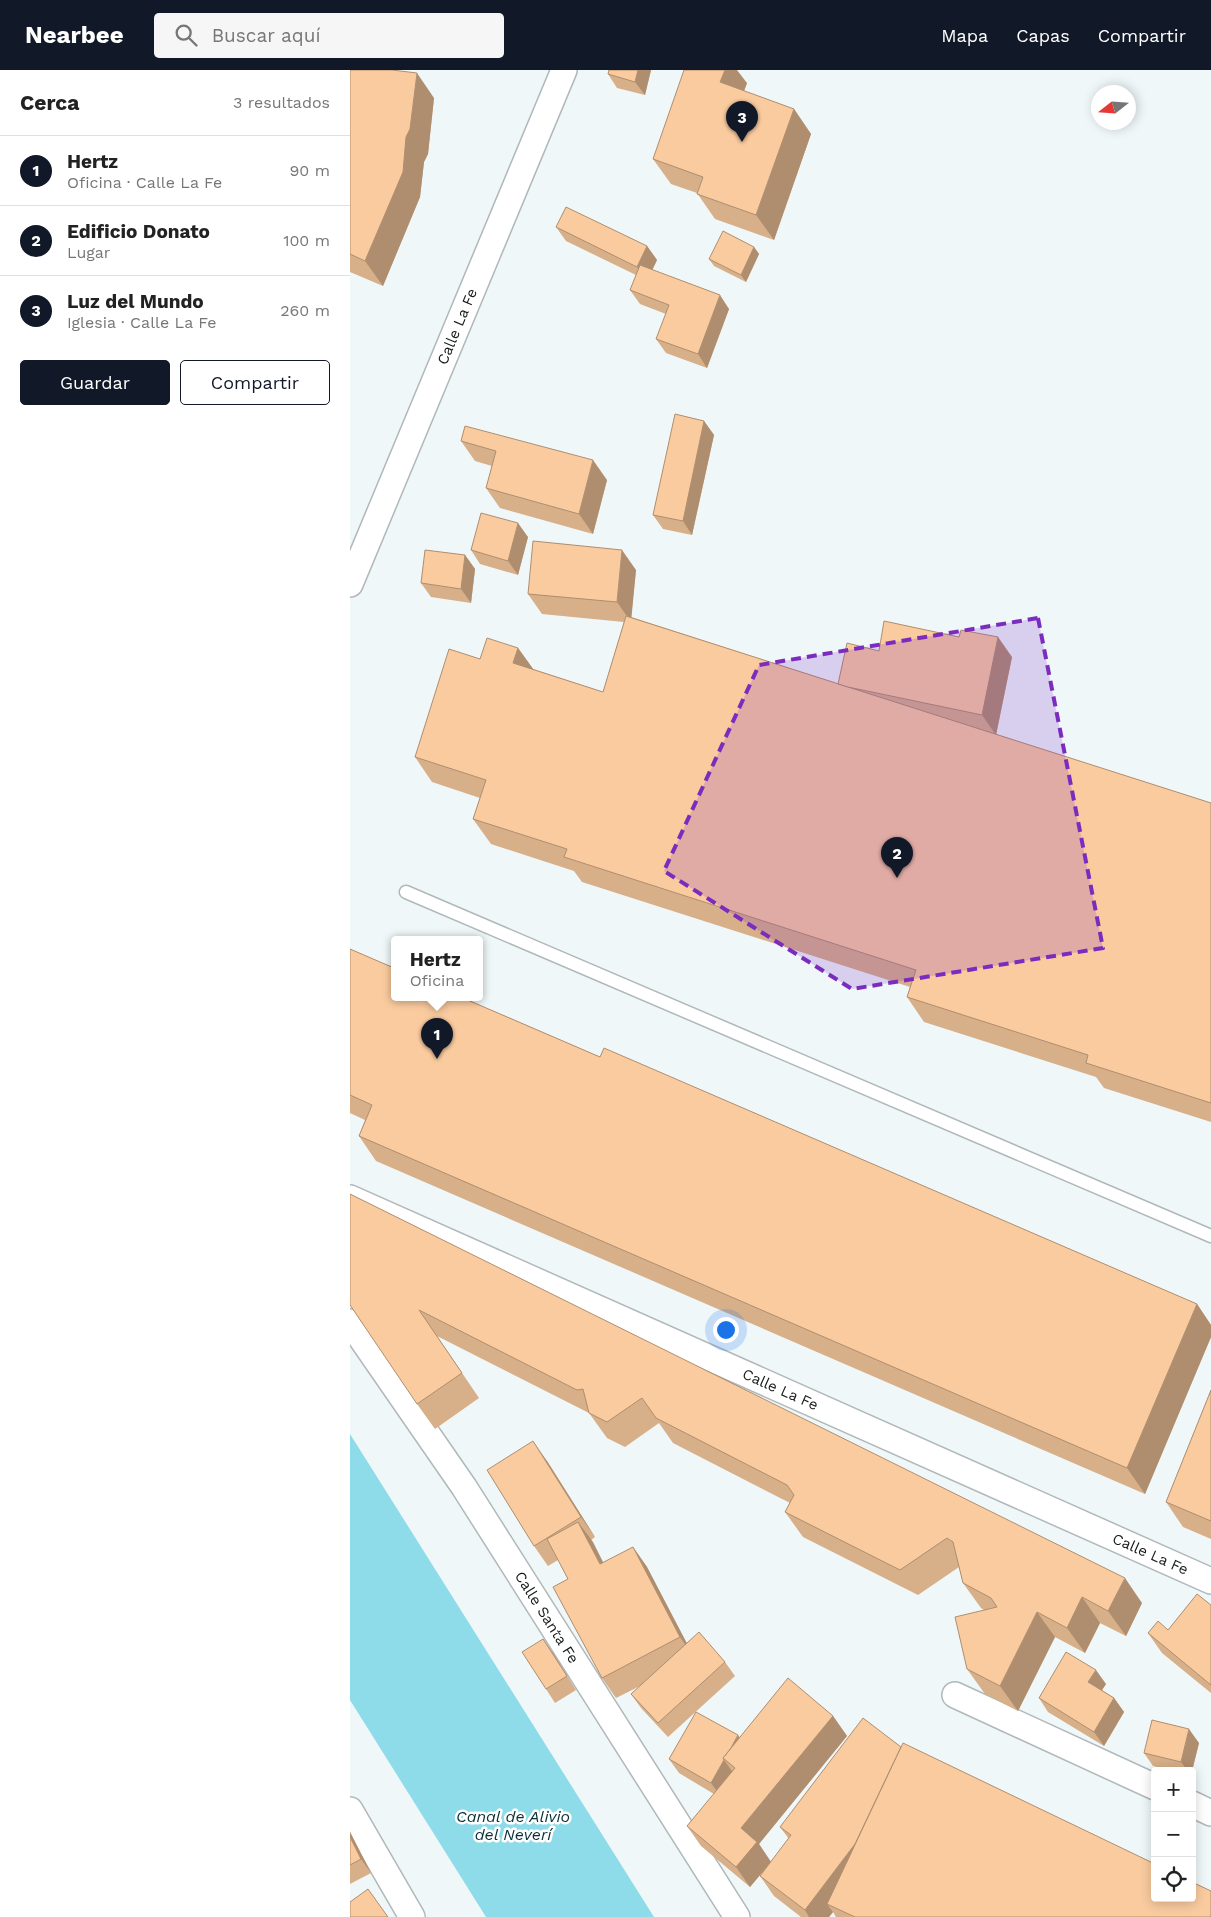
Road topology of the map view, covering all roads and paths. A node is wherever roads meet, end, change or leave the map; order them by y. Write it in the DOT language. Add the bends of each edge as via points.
graph roads {
  1 [pos="564,70"];
  2 [pos="350,584"];
  3 [pos="406,892"];
  4 [pos="350,1198"];
  5 [pos="1211,1236"];
  6 [pos="350,1322"];
  7 [pos="1211,1581"];
  8 [pos="955,1695"];
  9 [pos="1151,1785"];
  10 [pos="1196,1806"];
  11 [pos="350,1810"];
  12 [pos="1211,1813"];
  13 [pos="412,1917"];
  14 [pos="737,1917"];
  1 -- 2 [label="street, Calle La Fe"];
  3 -- 5 [label="lane"];
  4 -- 7 [label="street, Calle La Fe"];
  6 -- 14 [label="street, Calle Santa Fe" via="464,1487"];
  8 -- 9 [label="street"];
  10 -- 12 [label="street"];
  11 -- 13 [label="street"];
}
